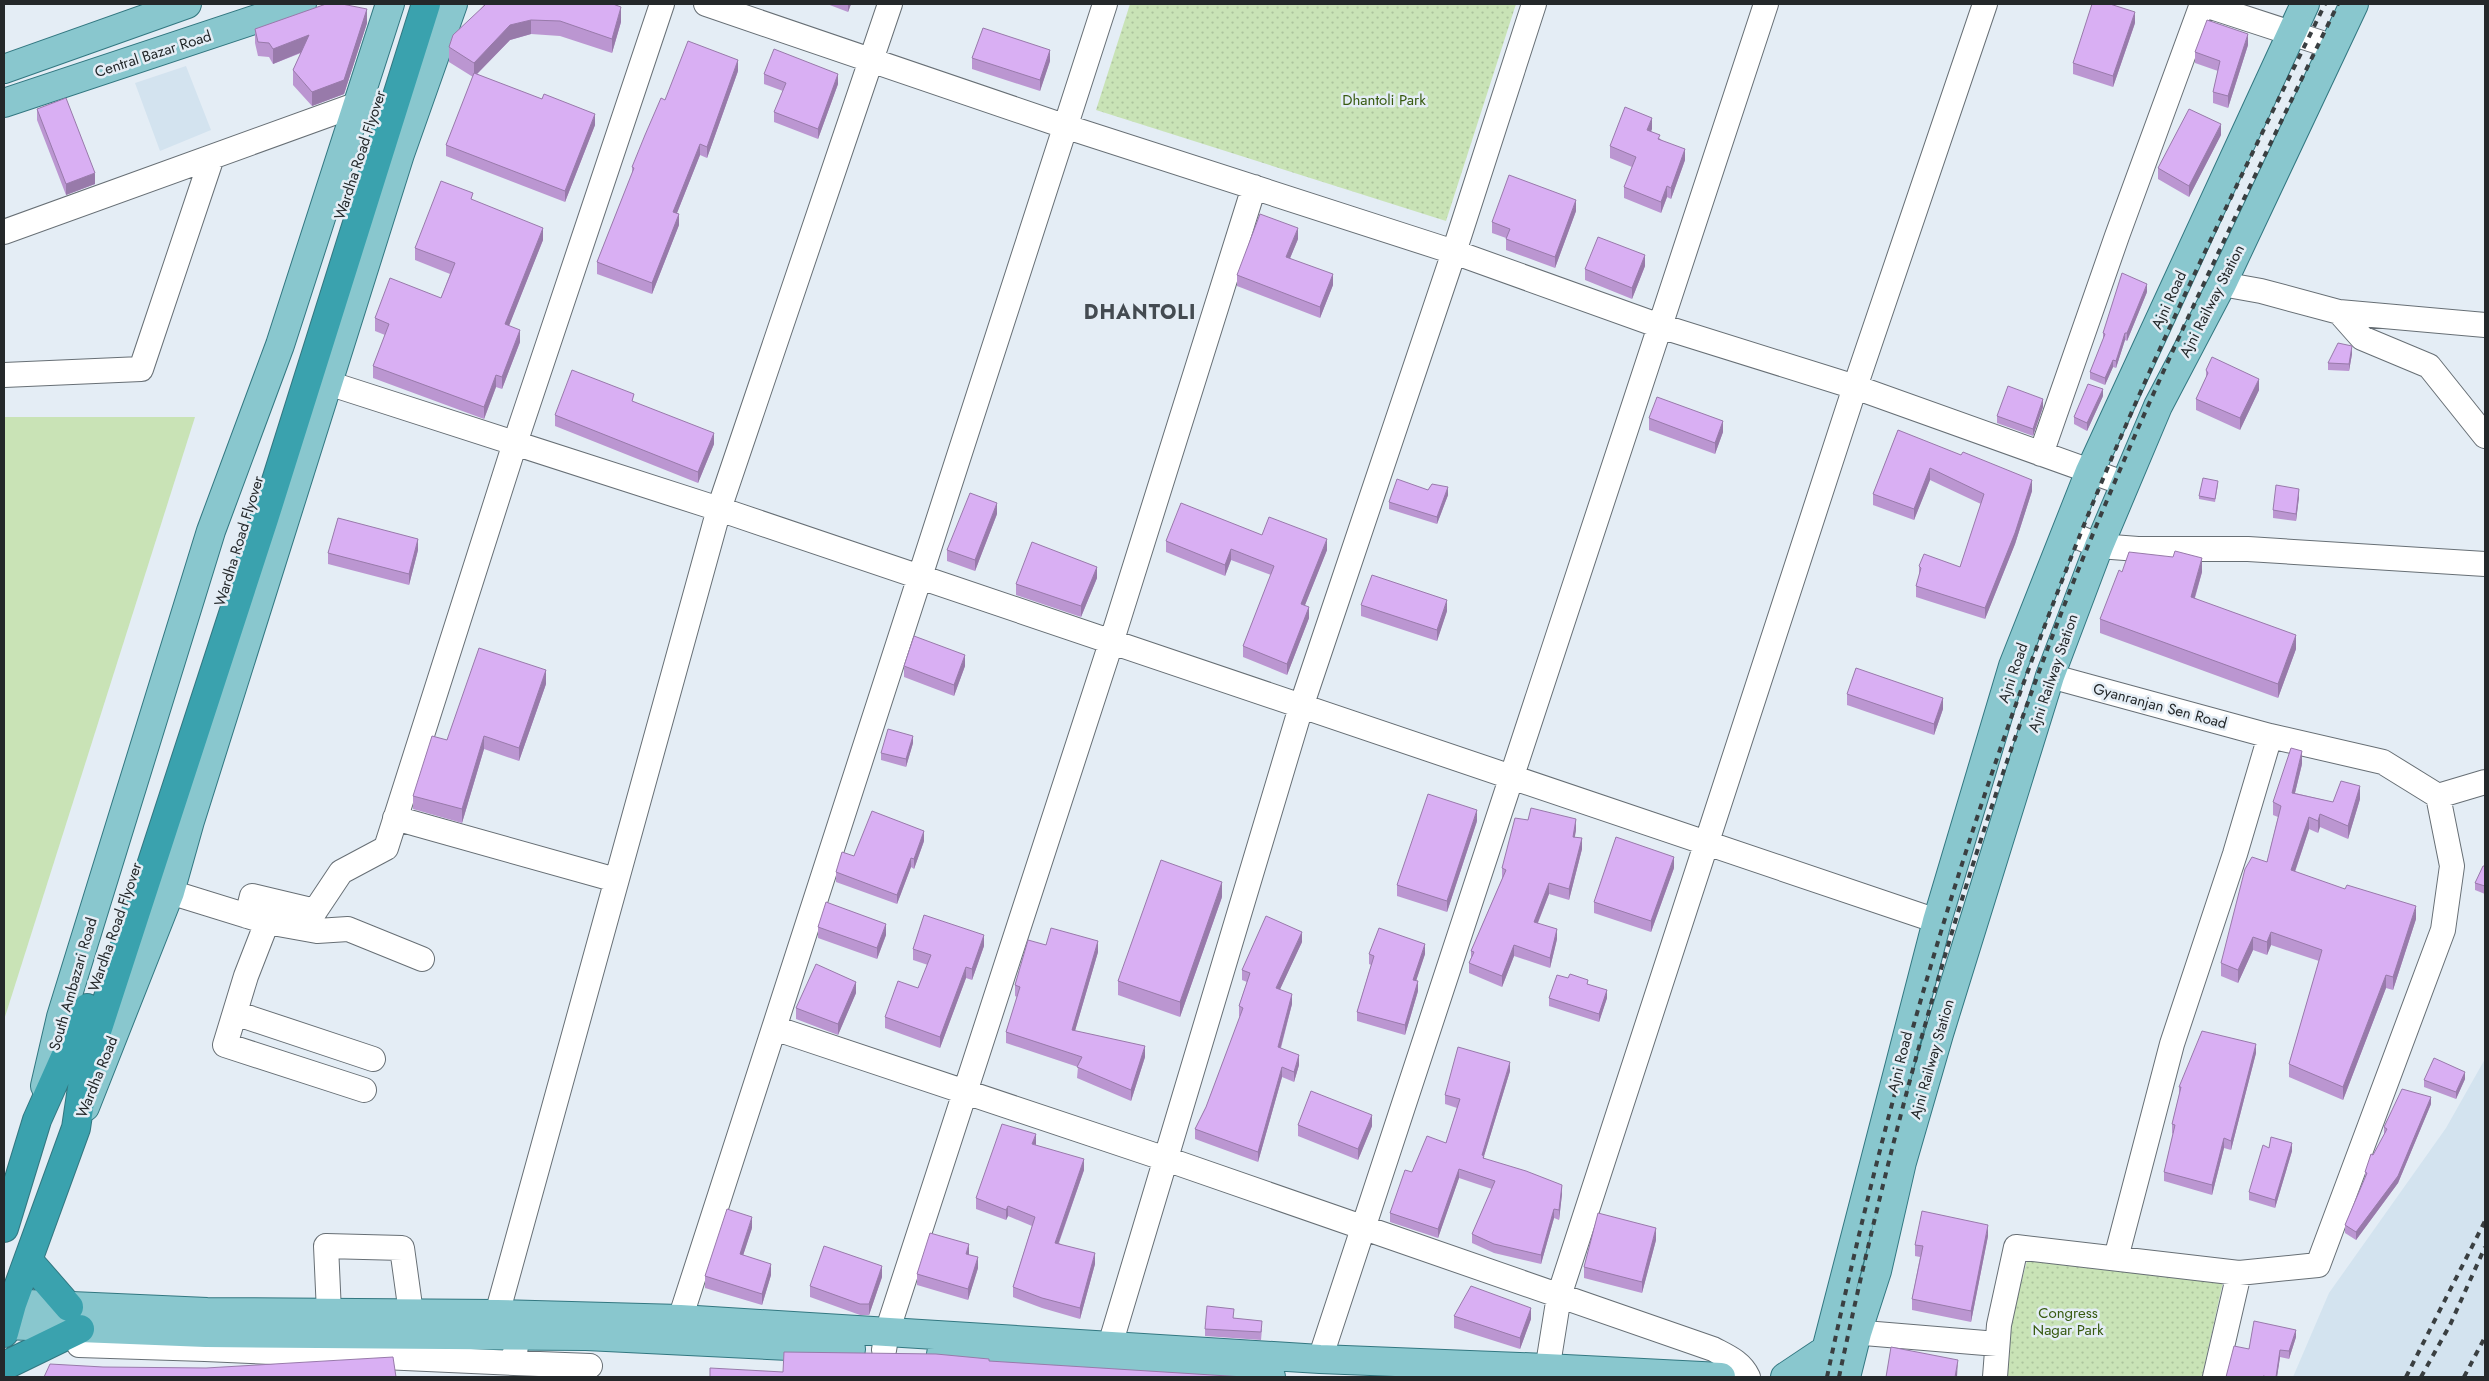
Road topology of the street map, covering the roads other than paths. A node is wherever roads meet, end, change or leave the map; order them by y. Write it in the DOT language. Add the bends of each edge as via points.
graph roads {
  1 [pos="187,4"];
  2 [pos="302,4"];
  3 [pos="390,4"];
  4 [pos="408,4"];
  5 [pos="426,4"];
  6 [pos="453,4"];
  7 [pos="662,4"];
  8 [pos="706,4"];
  9 [pos="890,4"];
  10 [pos="1105,4"];
  11 [pos="1534,4"];
  12 [pos="1766,4"];
  13 [pos="1984,4"];
  14 [pos="2305,4"];
  15 [pos="2354,4"];
  16 [pos="2292,34"];
  17 [pos="2334,47"];
  18 [pos="872,60"];
  19 [pos="4,69"];
  20 [pos="4,103"];
  21 [pos="358,104"];
  22 [pos="1067,127"];
  23 [pos="212,157"];
  24 [pos="1254,187"];
  25 [pos="4,232"];
  26 [pos="1454,252"];
  27 [pos="2222,284"];
  28 [pos="2339,312"];
  29 [pos="2485,325"];
  30 [pos="1660,326"];
  31 [pos="4,375"];
  32 [pos="328,383"];
  33 [pos="1855,387"];
  34 [pos="2485,407"];
  35 [pos="2461,408"];
  36 [pos="2485,436"];
  37 [pos="515,443"];
  38 [pos="2041,454"];
  39 [pos="2090,471"];
  40 [pos="2126,484"];
  41 [pos="719,510"];
  42 [pos="2066,532"];
  43 [pos="2099,546"];
  44 [pos="2485,564"];
  45 [pos="920,578"];
  46 [pos="1111,643"];
  47 [pos="2050,676"];
  48 [pos="1301,707"];
  49 [pos="2270,736"];
  50 [pos="1511,777"];
  51 [pos="2485,782"];
  52 [pos="2438,796"];
  53 [pos="395,818"];
  54 [pos="1706,844"];
  55 [pos="616,880"];
  56 [pos="170,892"];
  57 [pos="257,919"];
  58 [pos="1937,921"];
  59 [pos="422,959"];
  60 [pos="235,1013"];
  61 [pos="774,1028"];
  62 [pos="373,1059"];
  63 [pos="364,1090"];
  64 [pos="966,1092"];
  65 [pos="37,1120"];
  66 [pos="76,1128"];
  67 [pos="1166,1159"];
  68 [pos="4,1228"];
  69 [pos="1363,1228"];
  70 [pos="2116,1258"];
  71 [pos="28,1260"];
  72 [pos="2239,1273"];
  73 [pos="1560,1296"];
  74 [pos="329,1312"];
  75 [pos="411,1313"];
  76 [pos="497,1314"];
  77 [pos="6,1318"];
  78 [pos="76,1327"];
  79 [pos="679,1329"];
  80 [pos="206,1331"];
  81 [pos="1838,1337"];
  82 [pos="886,1341"];
  83 [pos="1997,1344"];
  84 [pos="516,1349"];
  85 [pos="1109,1355"];
  86 [pos="1320,1359"];
  87 [pos="4,1366"];
  88 [pos="590,1366"];
  89 [pos="1546,1372"];
  90 [pos="1271,1377"];
  91 [pos="1721,1377"];
  92 [pos="1748,1377"];
  93 [pos="1785,1377"];
  94 [pos="1819,1377"];
  95 [pos="1846,1377"];
  96 [pos="1995,1377"];
  97 [pos="2215,1377"];
  1 -- 19 [label="main road"];
  2 -- 20 [label="main road, Central Bazar Road"];
  3 -- 21 [label="main road, South Ambazari Road"];
  4 -- 65 [label="highway, Wardha Road Flyover" via="164,780 81,1025"];
  5 -- 66 [label="highway, Wardha Road Flyover" via="264,519 85,1068"];
  6 -- 32 [label="main road, Wardha Road" via="400,154"];
  7 -- 37 [label="street"];
  8 -- 18 [label="street"];
  9 -- 18 [label="street"];
  10 -- 22 [label="street"];
  11 -- 26 [label="street"];
  12 -- 30 [label="street"];
  13 -- 33 [label="street"];
  14 -- 16 [label="main road, Ajni Road"];
  15 -- 17 [label="main road, Ajni Railway Station"];
  16 -- 17 [label="street"];
  16 -- 38 [label="street" via="2202,4 2116,236"];
  16 -- 39 [label="main road, Ajni Road"];
  17 -- 27 [label="main road, Ajni Railway Station"];
  18 -- 22 [label="street"];
  18 -- 41 [label="street"];
  21 -- 23 [label="street"];
  21 -- 65 [label="main road, South Ambazari Road" via="280,345 211,531 61,1018"];
  22 -- 24 [label="street"];
  22 -- 45 [label="street"];
  23 -- 25 [label="street"];
  23 -- 31 [label="street" via="141,369"];
  24 -- 26 [label="street"];
  24 -- 46 [label="street"];
  26 -- 30 [label="street"];
  26 -- 48 [label="street"];
  27 -- 28 [label="street"];
  27 -- 40 [label="main road, Ajni Railway Station" via="2158,406"];
  28 -- 29 [label="street"];
  28 -- 35 [label="street" via="2362,338 2429,366"];
  30 -- 33 [label="street"];
  30 -- 50 [label="street"];
  32 -- 37 [label="street"];
  32 -- 56 [label="main road, Wardha Road"];
  33 -- 38 [label="street"];
  33 -- 54 [label="street"];
  34 -- 35 [label="street"];
  35 -- 36 [label="street"];
  37 -- 41 [label="street"];
  37 -- 53 [label="street"];
  38 -- 39 [label="street"];
  39 -- 40 [label="street"];
  39 -- 42 [label="main road, Ajni Road"];
  40 -- 43 [label="main road, Ajni Railway Station"];
  41 -- 45 [label="street"];
  41 -- 55 [label="street"];
  42 -- 43 [label="street"];
  42 -- 58 [label="main road, Ajni Road" via="2013,666"];
  43 -- 44 [label="street" via="2138,550 2248,549"];
  43 -- 47 [label="main road, Ajni Railway Station"];
  45 -- 46 [label="street"];
  45 -- 61 [label="street"];
  46 -- 48 [label="street"];
  46 -- 64 [label="street"];
  47 -- 49 [label="street, Gyanranjan Sen Road"];
  47 -- 81 [label="main road, Ajni Railway Station" via="1939,1034 1902,1162 1877,1272"];
  48 -- 50 [label="street"];
  48 -- 67 [label="street"];
  49 -- 52 [label="street, Gyanranjan Sen Road" via="2383,762"];
  49 -- 70 [label="street" via="2172,1044"];
  50 -- 54 [label="street"];
  50 -- 69 [label="street"];
  51 -- 52 [label="street"];
  52 -- 72 [label="street" via="2452,866 2443,930 2318,1265"];
  53 -- 55 [label="street"];
  53 -- 57 [label="street" via="386,848 341,872 315,911 252,896"];
  54 -- 58 [label="street"];
  54 -- 73 [label="street"];
  55 -- 76 [label="street"];
  56 -- 57 [label="street"];
  56 -- 66 [label="main road, Wardha Road"];
  57 -- 59 [label="street" via="317,931 348,930"];
  57 -- 60 [label="street"];
  58 -- 81 [label="main road, Ajni Road"];
  60 -- 62 [label="street"];
  60 -- 63 [label="street" via="225,1044"];
  61 -- 64 [label="street"];
  61 -- 79 [label="street"];
  64 -- 67 [label="street"];
  64 -- 82 [label="street"];
  65 -- 68 [label="highway, South Ambazari Road"];
  66 -- 71 [label="highway, Wardha Road"];
  67 -- 69 [label="street"];
  67 -- 85 [label="street"];
  69 -- 73 [label="street"];
  69 -- 86 [label="street"];
  70 -- 72 [label="street"];
  70 -- 83 [label="street" via="2016,1247"];
  71 -- 77 [label="highway, Wardha Road"];
  71 -- 78 [label="highway"];
  72 -- 97 [label="street"];
  73 -- 89 [label="street"];
  73 -- 92 [label="street" via="1713,1350 1736,1361"];
  74 -- 75 [label="main road"];
  74 -- 75 [label="street" via="326,1246 402,1248"];
  74 -- 80 [label="main road"];
  75 -- 76 [label="main road"];
  76 -- 79 [label="main road"];
  77 -- 78 [label="main road"];
  78 -- 80 [label="main road"];
  78 -- 80 [label="street"];
  78 -- 87 [label="highway"];
  79 -- 82 [label="main road"];
  79 -- 84 [label="main road" via="586,1336"];
  80 -- 84 [label="main road"];
  81 -- 83 [label="street"];
  81 -- 93 [label="main road"];
  81 -- 94 [label="main road, Ajni Road"];
  81 -- 95 [label="main road, Ajni Railway Station"];
  82 -- 85 [label="main road"];
  83 -- 96 [label="street"];
  84 -- 88 [label="street"];
  85 -- 86 [label="main road"];
  85 -- 90 [label="main road"];
  86 -- 89 [label="main road"];
  89 -- 91 [label="main road"];
}
